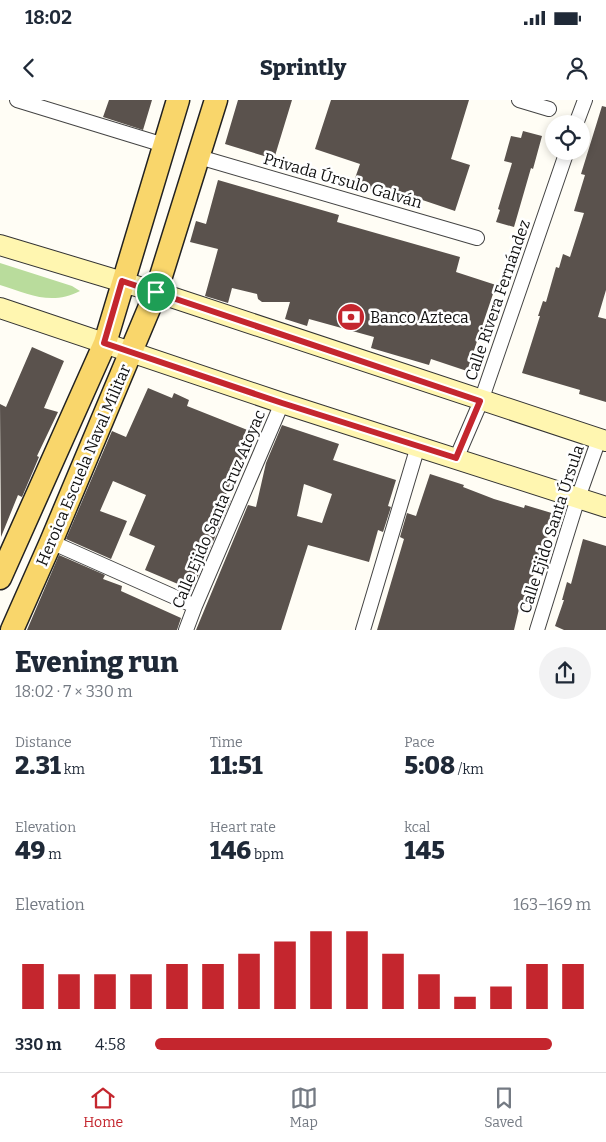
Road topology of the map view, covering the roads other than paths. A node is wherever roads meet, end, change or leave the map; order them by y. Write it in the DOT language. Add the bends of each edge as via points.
graph roads {
  1 [pos="17,100"];
  2 [pos="178,100"];
  3 [pos="216,100"];
  4 [pos="519,100"];
  5 [pos="585,100"];
  6 [pos="549,109"];
  7 [pos="579,115"];
  8 [pos="164,145"];
  9 [pos="199,157"];
  10 [pos="564,160"];
  11 [pos="477,238"];
  12 [pos="0,245"];
  13 [pos="122,281"];
  14 [pos="156,292"];
  15 [pos="0,308"];
  16 [pos="104,343"];
  17 [pos="131,351"];
  18 [pos="480,401"];
  19 [pos="282,403"];
  20 [pos="602,440"];
  21 [pos="418,446"];
  22 [pos="456,458"];
  23 [pos="578,498"];
  24 [pos="605,504"];
  25 [pos="51,542"];
  26 [pos="0,578"];
  27 [pos="195,606"];
  28 [pos="12,630"];
  29 [pos="186,630"];
  30 [pos="364,630"];
  31 [pos="537,630"];
  1 -- 8 [label="street"];
  2 -- 8 [label="main road, Heroica Escuela Naval Militar"];
  3 -- 9 [label="main road, Heroica Escuela Naval Militar"];
  4 -- 6 [label="street"];
  5 -- 7 [label="street"];
  8 -- 13 [label="main road, Heroica Escuela Naval Militar"];
  9 -- 11 [label="street, Privada Úrsulo Galván"];
  9 -- 14 [label="main road, Heroica Escuela Naval Militar"];
  10 -- 18 [label="street, Calle Rivera Fernández"];
  12 -- 13 [label="main road"];
  13 -- 14 [label="main road"];
  13 -- 16 [label="main road, Heroica Escuela Naval Militar"];
  14 -- 17 [label="main road, Heroica Escuela Naval Militar"];
  14 -- 18 [label="main road"];
  15 -- 16 [label="main road"];
  16 -- 17 [label="main road"];
  16 -- 26 [label="main road, Heroica Escuela Naval Militar"];
  17 -- 19 [label="main road"];
  17 -- 25 [label="main road, Heroica Escuela Naval Militar"];
  18 -- 20 [label="main road"];
  18 -- 22 [label="street, Calle Rivera Fernández"];
  19 -- 21 [label="main road"];
  19 -- 27 [label="street, Calle Ejido Santa Cruz Atoyac"];
  20 -- 23 [label="street, Calle Ejido Santa Úrsula"];
  21 -- 22 [label="main road"];
  21 -- 30 [label="street"];
  22 -- 23 [label="main road"];
  23 -- 24 [label="main road"];
  23 -- 31 [label="street, Calle Ejido Santa Úrsula"];
  25 -- 27 [label="street"];
  25 -- 28 [label="main road, Heroica Escuela Naval Militar"];
  27 -- 29 [label="street, Calle Ejido Santa Cruz Atoyac"];
}
